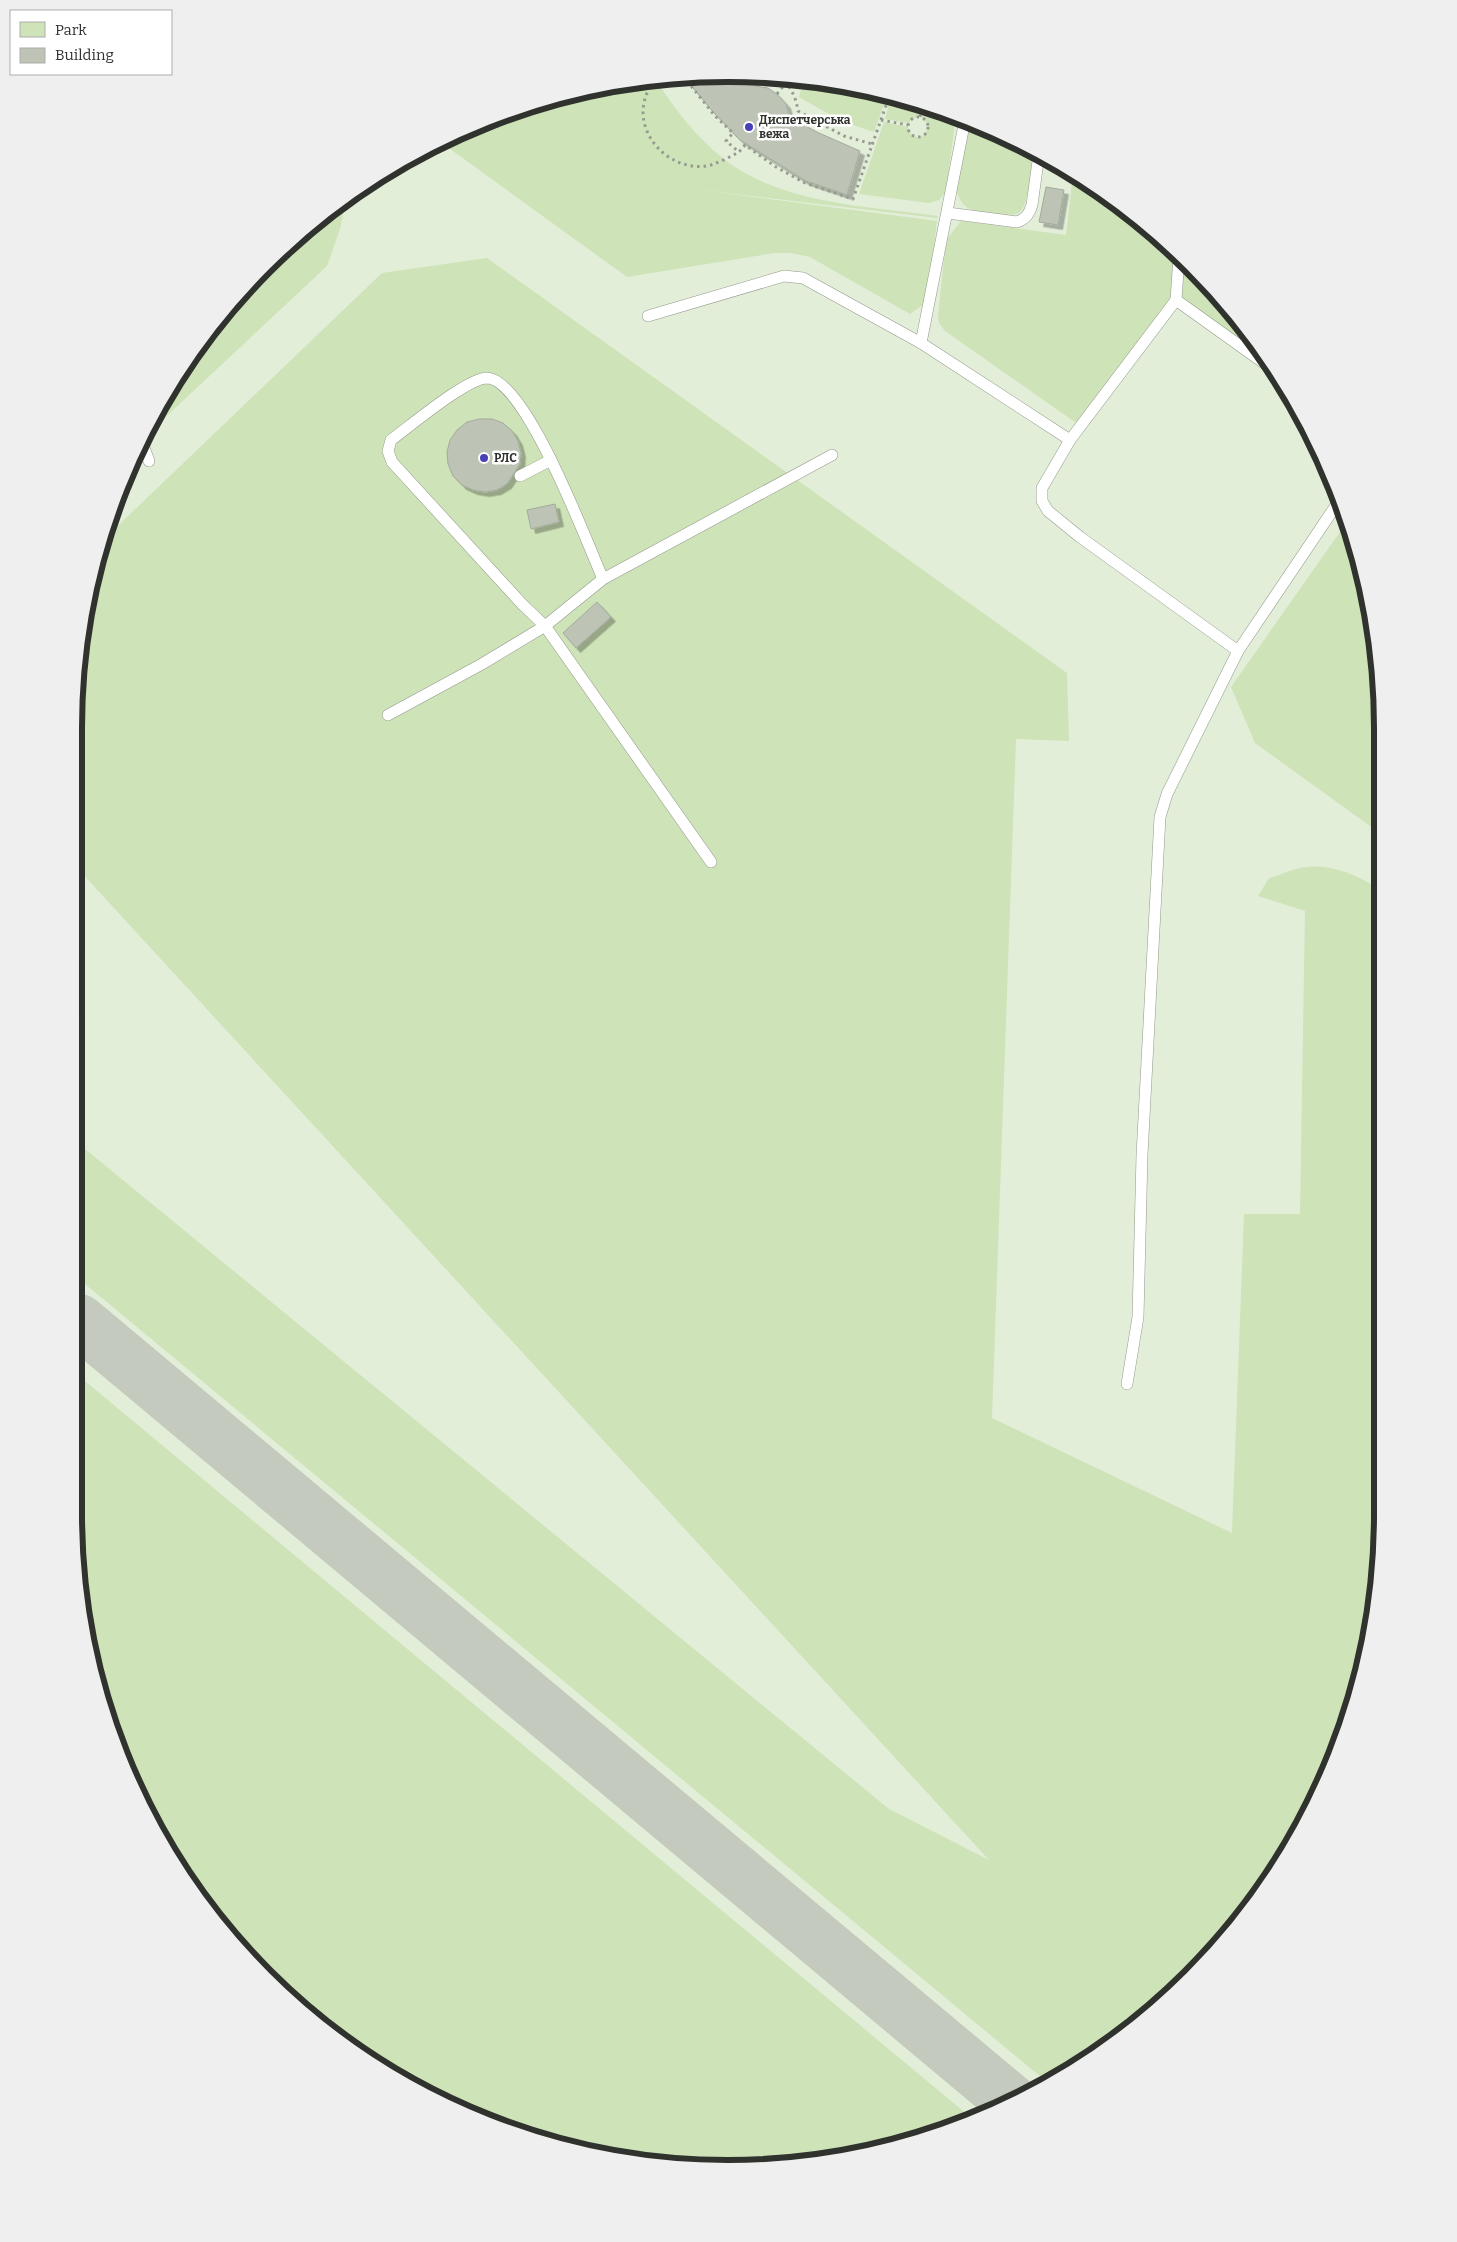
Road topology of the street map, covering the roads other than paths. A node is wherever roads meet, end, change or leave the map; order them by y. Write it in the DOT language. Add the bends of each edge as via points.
graph roads {
  1 [pos="964,127"];
  2 [pos="1039,162"];
  3 [pos="948,212"];
  4 [pos="1178,266"];
  5 [pos="1176,300"];
  6 [pos="648,316"];
  7 [pos="921,343"];
  8 [pos="1258,359"];
  9 [pos="1070,440"];
  10 [pos="145,451"];
  11 [pos="832,455"];
  12 [pos="149,460"];
  13 [pos="551,460"];
  14 [pos="520,476"];
  15 [pos="1335,507"];
  16 [pos="603,579"];
  17 [pos="545,626"];
  18 [pos="1238,651"];
  19 [pos="388,715"];
  20 [pos="711,862"];
  21 [pos="1127,1384"];
  1 -- 3 [label="lane"];
  2 -- 3 [label="lane" via="1030,212 1022,220 1017,222"];
  3 -- 7 [label="lane"];
  4 -- 5 [label="lane"];
  5 -- 8 [label="lane"];
  5 -- 9 [label="lane"];
  6 -- 7 [label="lane" via="784,276 803,278"];
  7 -- 9 [label="lane"];
  9 -- 18 [label="lane" via="1042,488 1042,501 1048,511"];
  10 -- 12 [label="lane"];
  11 -- 16 [label="lane"];
  13 -- 14 [label="lane"];
  13 -- 16 [label="lane"];
  13 -- 17 [label="lane" via="512,393 499,382 486,378 469,384 391,440 388,451 392,462"];
  15 -- 18 [label="lane"];
  16 -- 17 [label="lane"];
  17 -- 19 [label="lane"];
  17 -- 20 [label="lane"];
  18 -- 21 [label="lane" via="1167,794 1160,817 1142,1155 1138,1317"];
}
